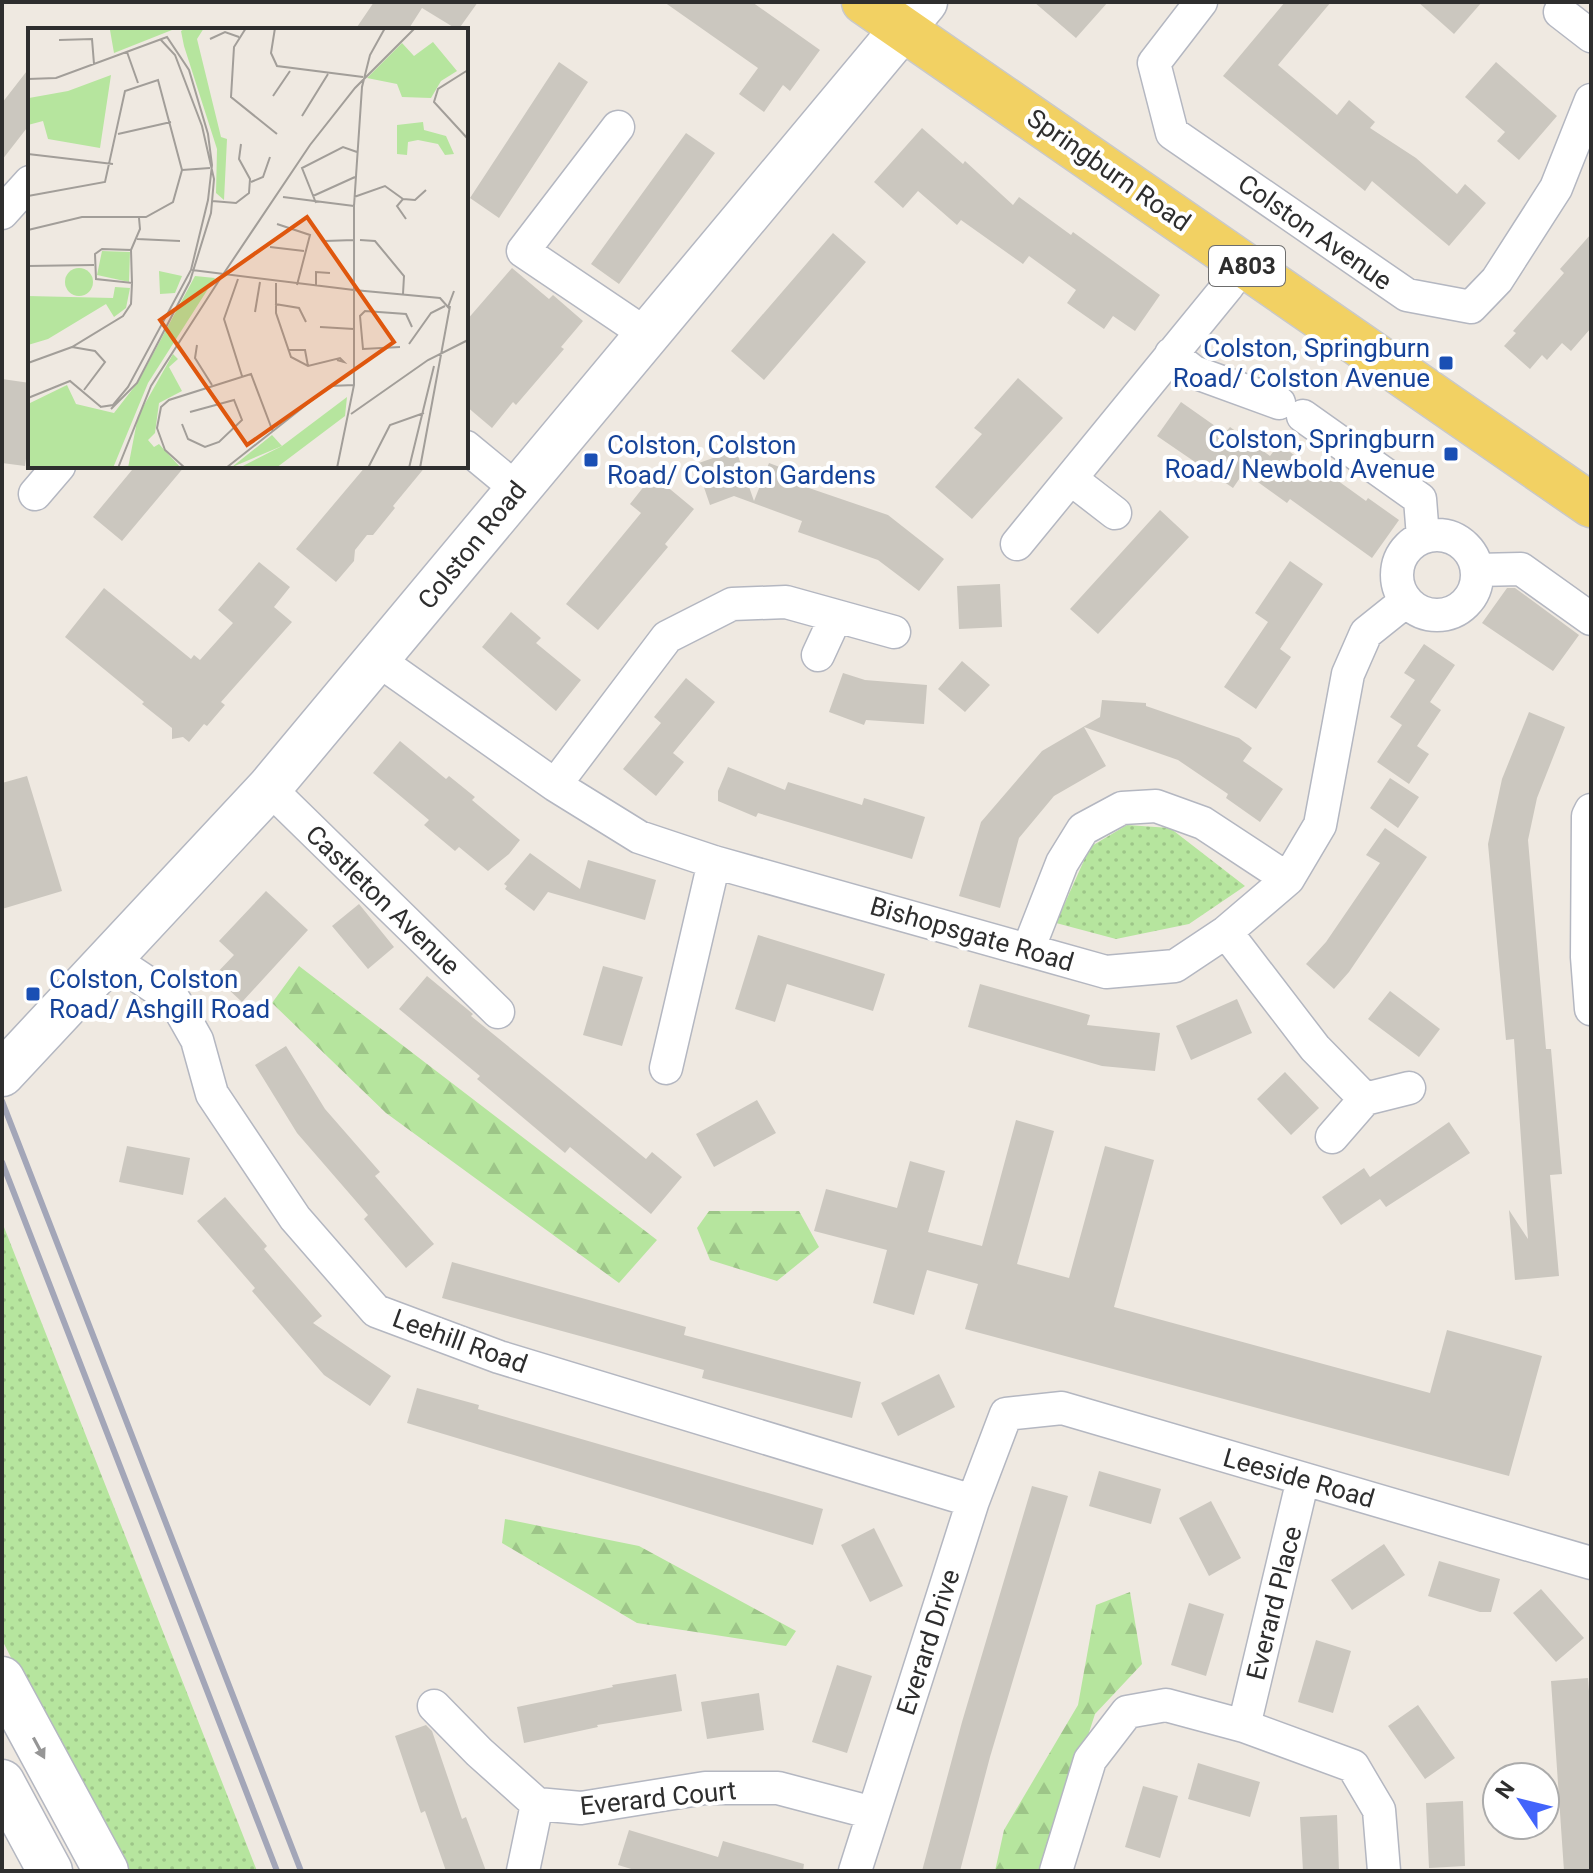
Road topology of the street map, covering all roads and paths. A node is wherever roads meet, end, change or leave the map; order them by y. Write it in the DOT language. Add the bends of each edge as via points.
graph roads {
  1 [pos="864,2"];
  2 [pos="1201,2"];
  3 [pos="1560,12"];
  4 [pos="913,15"];
  5 [pos="1591,36"];
  6 [pos="1591,100"];
  7 [pos="618,127"];
  8 [pos="28,184"];
  9 [pos="2,213"];
  10 [pos="1244,263"];
  11 [pos="646,334"];
  12 [pos="1171,354"];
  13 [pos="468,449"];
  14 [pos="57,468"];
  15 [pos="1071,479"];
  16 [pos="518,490"];
  17 [pos="35,494"];
  18 [pos="1591,505"];
  19 [pos="1115,513"];
  20 [pos="1423,537"];
  21 [pos="1017,544"];
  22 [pos="1477,570"];
  23 [pos="1406,601"];
  24 [pos="836,616"];
  25 [pos="1591,619"];
  26 [pos="894,632"];
  27 [pos="818,655"];
  28 [pos="378,660"];
  29 [pos="555,785"];
  30 [pos="269,788"];
  31 [pos="1591,810"];
  32 [pos="714,862"];
  33 [pos="1288,879"];
  34 [pos="1226,932"];
  35 [pos="1028,950"];
  36 [pos="112,959"];
  37 [pos="1591,1009"];
  38 [pos="498,1012"];
  39 [pos="16,1059"];
  40 [pos="666,1068"];
  41 [pos="1409,1088"];
  42 [pos="1365,1099"];
  43 [pos="1332,1137"];
  44 [pos="1006,1414"];
  45 [pos="1303,1479"];
  46 [pos="973,1501"];
  47 [pos="1591,1563"];
  48 [pos="2,1679"];
  49 [pos="434,1706"];
  50 [pos="1244,1726"];
  51 [pos="2,1782"];
  52 [pos="537,1804"];
  53 [pos="873,1813"];
  54 [pos="50,1871"];
  55 [pos="106,1871"];
  56 [pos="523,1871"];
  57 [pos="855,1871"];
  58 [pos="1056,1871"];
  59 [pos="1384,1871"];
  1 -- 4 [label="main road, A803"];
  2 -- 6 [label="street, Colston Avenue" via="1154,63 1172,133 1407,295 1471,307 1497,280 1556,188"];
  3 -- 5 [label="street"];
  4 -- 10 [label="main road, Springburn Road / A803"];
  4 -- 11 [label="street, Colston Road"];
  7 -- 11 [label="street" via="523,251"];
  8 -- 9 [label="street"];
  10 -- 12 [label="street"];
  10 -- 18 [label="main road, Springburn Road / A803"];
  11 -- 16 [label="street, Colston Road"];
  12 -- 15 [label="street"];
  12 -- 20 [label="street" via="1194,372 1291,410 1420,499"];
  13 -- 16 [label="street"];
  14 -- 17 [label="street"];
  15 -- 19 [label="street"];
  15 -- 21 [label="street"];
  16 -- 28 [label="street, Colston Road"];
  20 -- 22 [label="street" via="1458,540"];
  20 -- 23 [label="street" via="1399,561 1396,575"];
  22 -- 23 [label="street" via="1478,585 1471,597 1448,614 1420,612"];
  22 -- 25 [label="street" via="1521,569"];
  23 -- 33 [label="street, Bishopsgate Road" via="1366,633 1348,674 1320,825"];
  24 -- 26 [label="street"];
  24 -- 27 [label="street"];
  24 -- 29 [label="street" via="786,602 732,604 667,637"];
  28 -- 29 [label="street, Bishopsgate Road"];
  28 -- 30 [label="street, Colston Road"];
  29 -- 32 [label="street, Bishopsgate Road" via="639,837"];
  30 -- 36 [label="street, Colston Road"];
  30 -- 38 [label="street, Castleton Avenue"];
  31 -- 37 [label="street"];
  32 -- 35 [label="street, Bishopsgate Road"];
  32 -- 40 [label="street"];
  33 -- 34 [label="street, Bishopsgate Road"];
  33 -- 35 [label="street" via="1203,823 1156,806 1122,808 1083,829 1062,863"];
  34 -- 35 [label="street, Bishopsgate Road" via="1175,966 1106,972"];
  34 -- 42 [label="street" via="1315,1048"];
  36 -- 39 [label="street, Colston Road"];
  36 -- 46 [label="street, Leehill Road" via="175,1001 197,1040 212,1094 295,1218 376,1311 499,1357"];
  41 -- 42 [label="street"];
  42 -- 43 [label="street"];
  44 -- 45 [label="street, Leeside Road" via="1062,1408"];
  44 -- 46 [label="street, Everard Drive"];
  45 -- 47 [label="street, Leeside Road"];
  45 -- 50 [label="street, Everard Place"];
  46 -- 53 [label="street, Everard Drive"];
  48 -- 55 [label="street, one-way"];
  49 -- 52 [label="street"];
  50 -- 58 [label="street" via="1166,1705 1127,1712 1090,1760"];
  50 -- 59 [label="street" via="1353,1766 1379,1810"];
  51 -- 54 [label="street"];
  52 -- 53 [label="street, Everard Court" via="581,1808 705,1788 778,1788"];
  52 -- 56 [label="street"];
  53 -- 57 [label="street, Everard Drive"];
}
